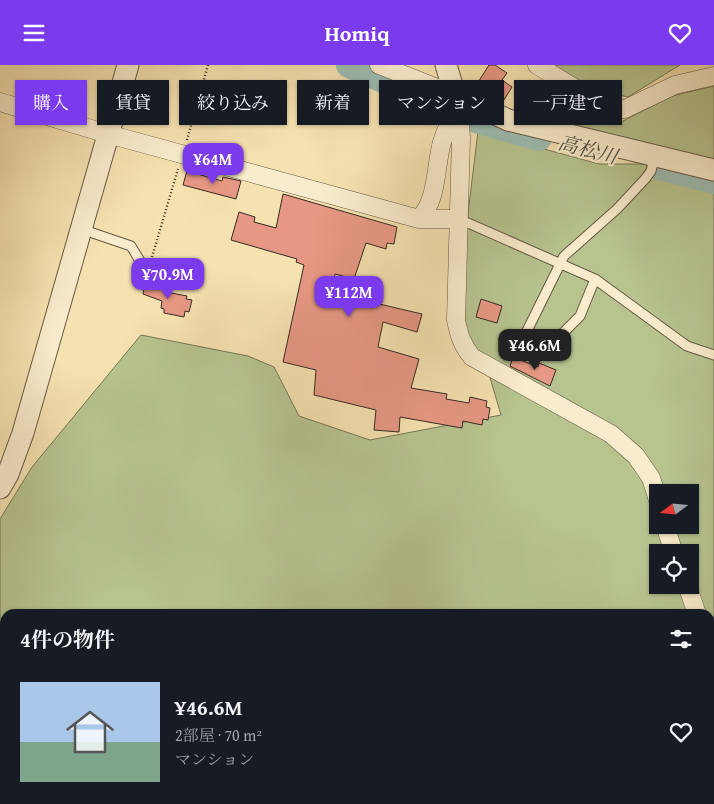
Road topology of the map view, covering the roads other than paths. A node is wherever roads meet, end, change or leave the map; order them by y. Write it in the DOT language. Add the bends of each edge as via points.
graph roads {
  1 [pos="128,65"];
  2 [pos="379,65"];
  3 [pos="446,65"];
  4 [pos="536,65"];
  5 [pos="714,76"];
  6 [pos="412,80"];
  7 [pos="451,80"];
  8 [pos="2,106"];
  9 [pos="504,119"];
  10 [pos="448,125"];
  11 [pos="460,125"];
  12 [pos="108,134"];
  13 [pos="655,155"];
  14 [pos="714,170"];
  15 [pos="420,219"];
  16 [pos="459,219"];
  17 [pos="81,229"];
  18 [pos="561,264"];
  19 [pos="149,276"];
  20 [pos="595,279"];
  21 [pos="561,335"];
  22 [pos="519,347"];
  23 [pos="714,355"];
  24 [pos="653,484"];
  25 [pos="0,488"];
  26 [pos="690,594"];
  27 [pos="695,609"];
  1 -- 12 [label="street"];
  2 -- 6 [label="street"];
  3 -- 7 [label="street"];
  4 -- 5 [label="street" via="608,109 625,109 675,85"];
  8 -- 12 [label="street"];
  9 -- 13 [label="street"];
  10 -- 15 [label="street" via="429,209"];
  11 -- 16 [label="street"];
  12 -- 15 [label="street"];
  12 -- 17 [label="street"];
  13 -- 14 [label="street"];
  13 -- 18 [label="lane" via="646,178 617,209 570,250"];
  15 -- 16 [label="street"];
  16 -- 18 [label="lane"];
  16 -- 24 [label="street" via="456,320 465,348 472,357 611,434 636,456"];
  17 -- 19 [label="lane" via="131,246"];
  17 -- 25 [label="street" via="23,433"];
  18 -- 20 [label="lane"];
  18 -- 22 [label="lane"];
  20 -- 21 [label="lane" via="580,316"];
  20 -- 23 [label="lane" via="687,346"];
  26 -- 27 [label="street"];
}
